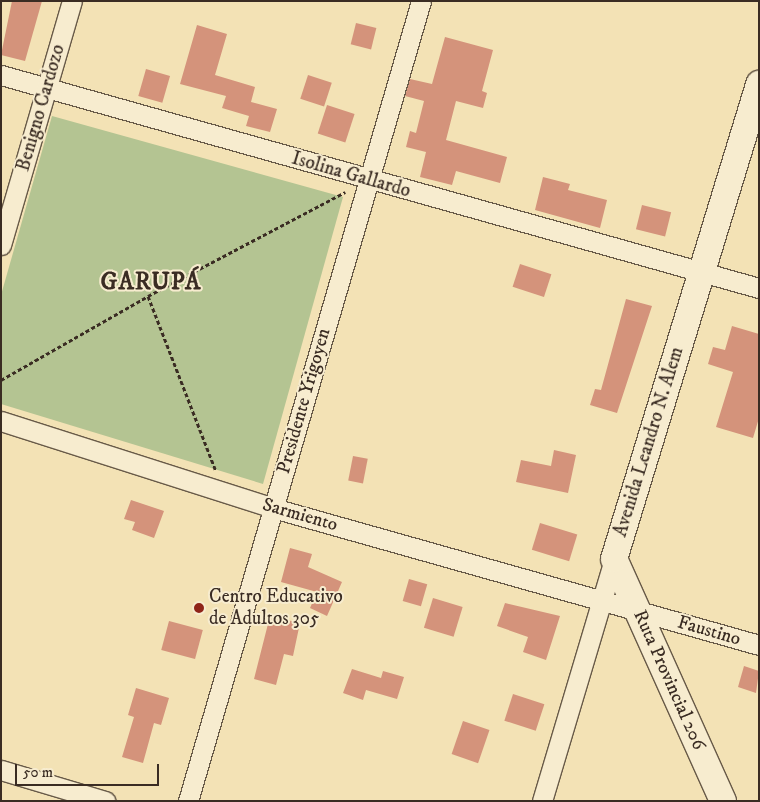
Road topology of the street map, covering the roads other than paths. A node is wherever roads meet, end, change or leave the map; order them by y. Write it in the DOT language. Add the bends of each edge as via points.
graph roads {
  1 [pos="72,1"];
  2 [pos="421,1"];
  3 [pos="1,74"];
  4 [pos="759,84"];
  5 [pos="47,87"];
  6 [pos="367,180"];
  7 [pos="1,245"];
  8 [pos="702,272"];
  9 [pos="759,288"];
  10 [pos="1,421"];
  11 [pos="273,508"];
  12 [pos="614,559"];
  13 [pos="601,600"];
  14 [pos="638,611"];
  15 [pos="759,645"];
  16 [pos="1,770"];
  17 [pos="105,801"];
  18 [pos="188,801"];
  19 [pos="542,801"];
  20 [pos="723,801"];
  1 -- 5 [label="street, Benigno Cardozo"];
  2 -- 6 [label="street, Presidente Yrigoyen"];
  3 -- 5 [label="street, Isolina Gallardo"];
  4 -- 8 [label="main road, Avenida Leandro N. Alem"];
  5 -- 6 [label="street, Isolina Gallardo"];
  5 -- 7 [label="street, Benigno Cardozo"];
  6 -- 8 [label="street, Isolina Gallardo"];
  6 -- 11 [label="street, Presidente Yrigoyen"];
  8 -- 9 [label="street, Isolina Gallardo"];
  8 -- 12 [label="main road, Avenida Leandro N. Alem"];
  10 -- 11 [label="street, Sarmiento"];
  11 -- 13 [label="street, Sarmiento"];
  11 -- 18 [label="street, Presidente Yrigoyen"];
  12 -- 13 [label="street, Avenida Leandro N. Alem"];
  12 -- 14 [label="main road, Ruta Provincial 206"];
  13 -- 14 [label="street, Faustino"];
  13 -- 19 [label="street, Avenida Leandro N. Alem"];
  14 -- 15 [label="street, Faustino"];
  14 -- 20 [label="main road, Ruta Provincial 206"];
  16 -- 17 [label="street"];
}
